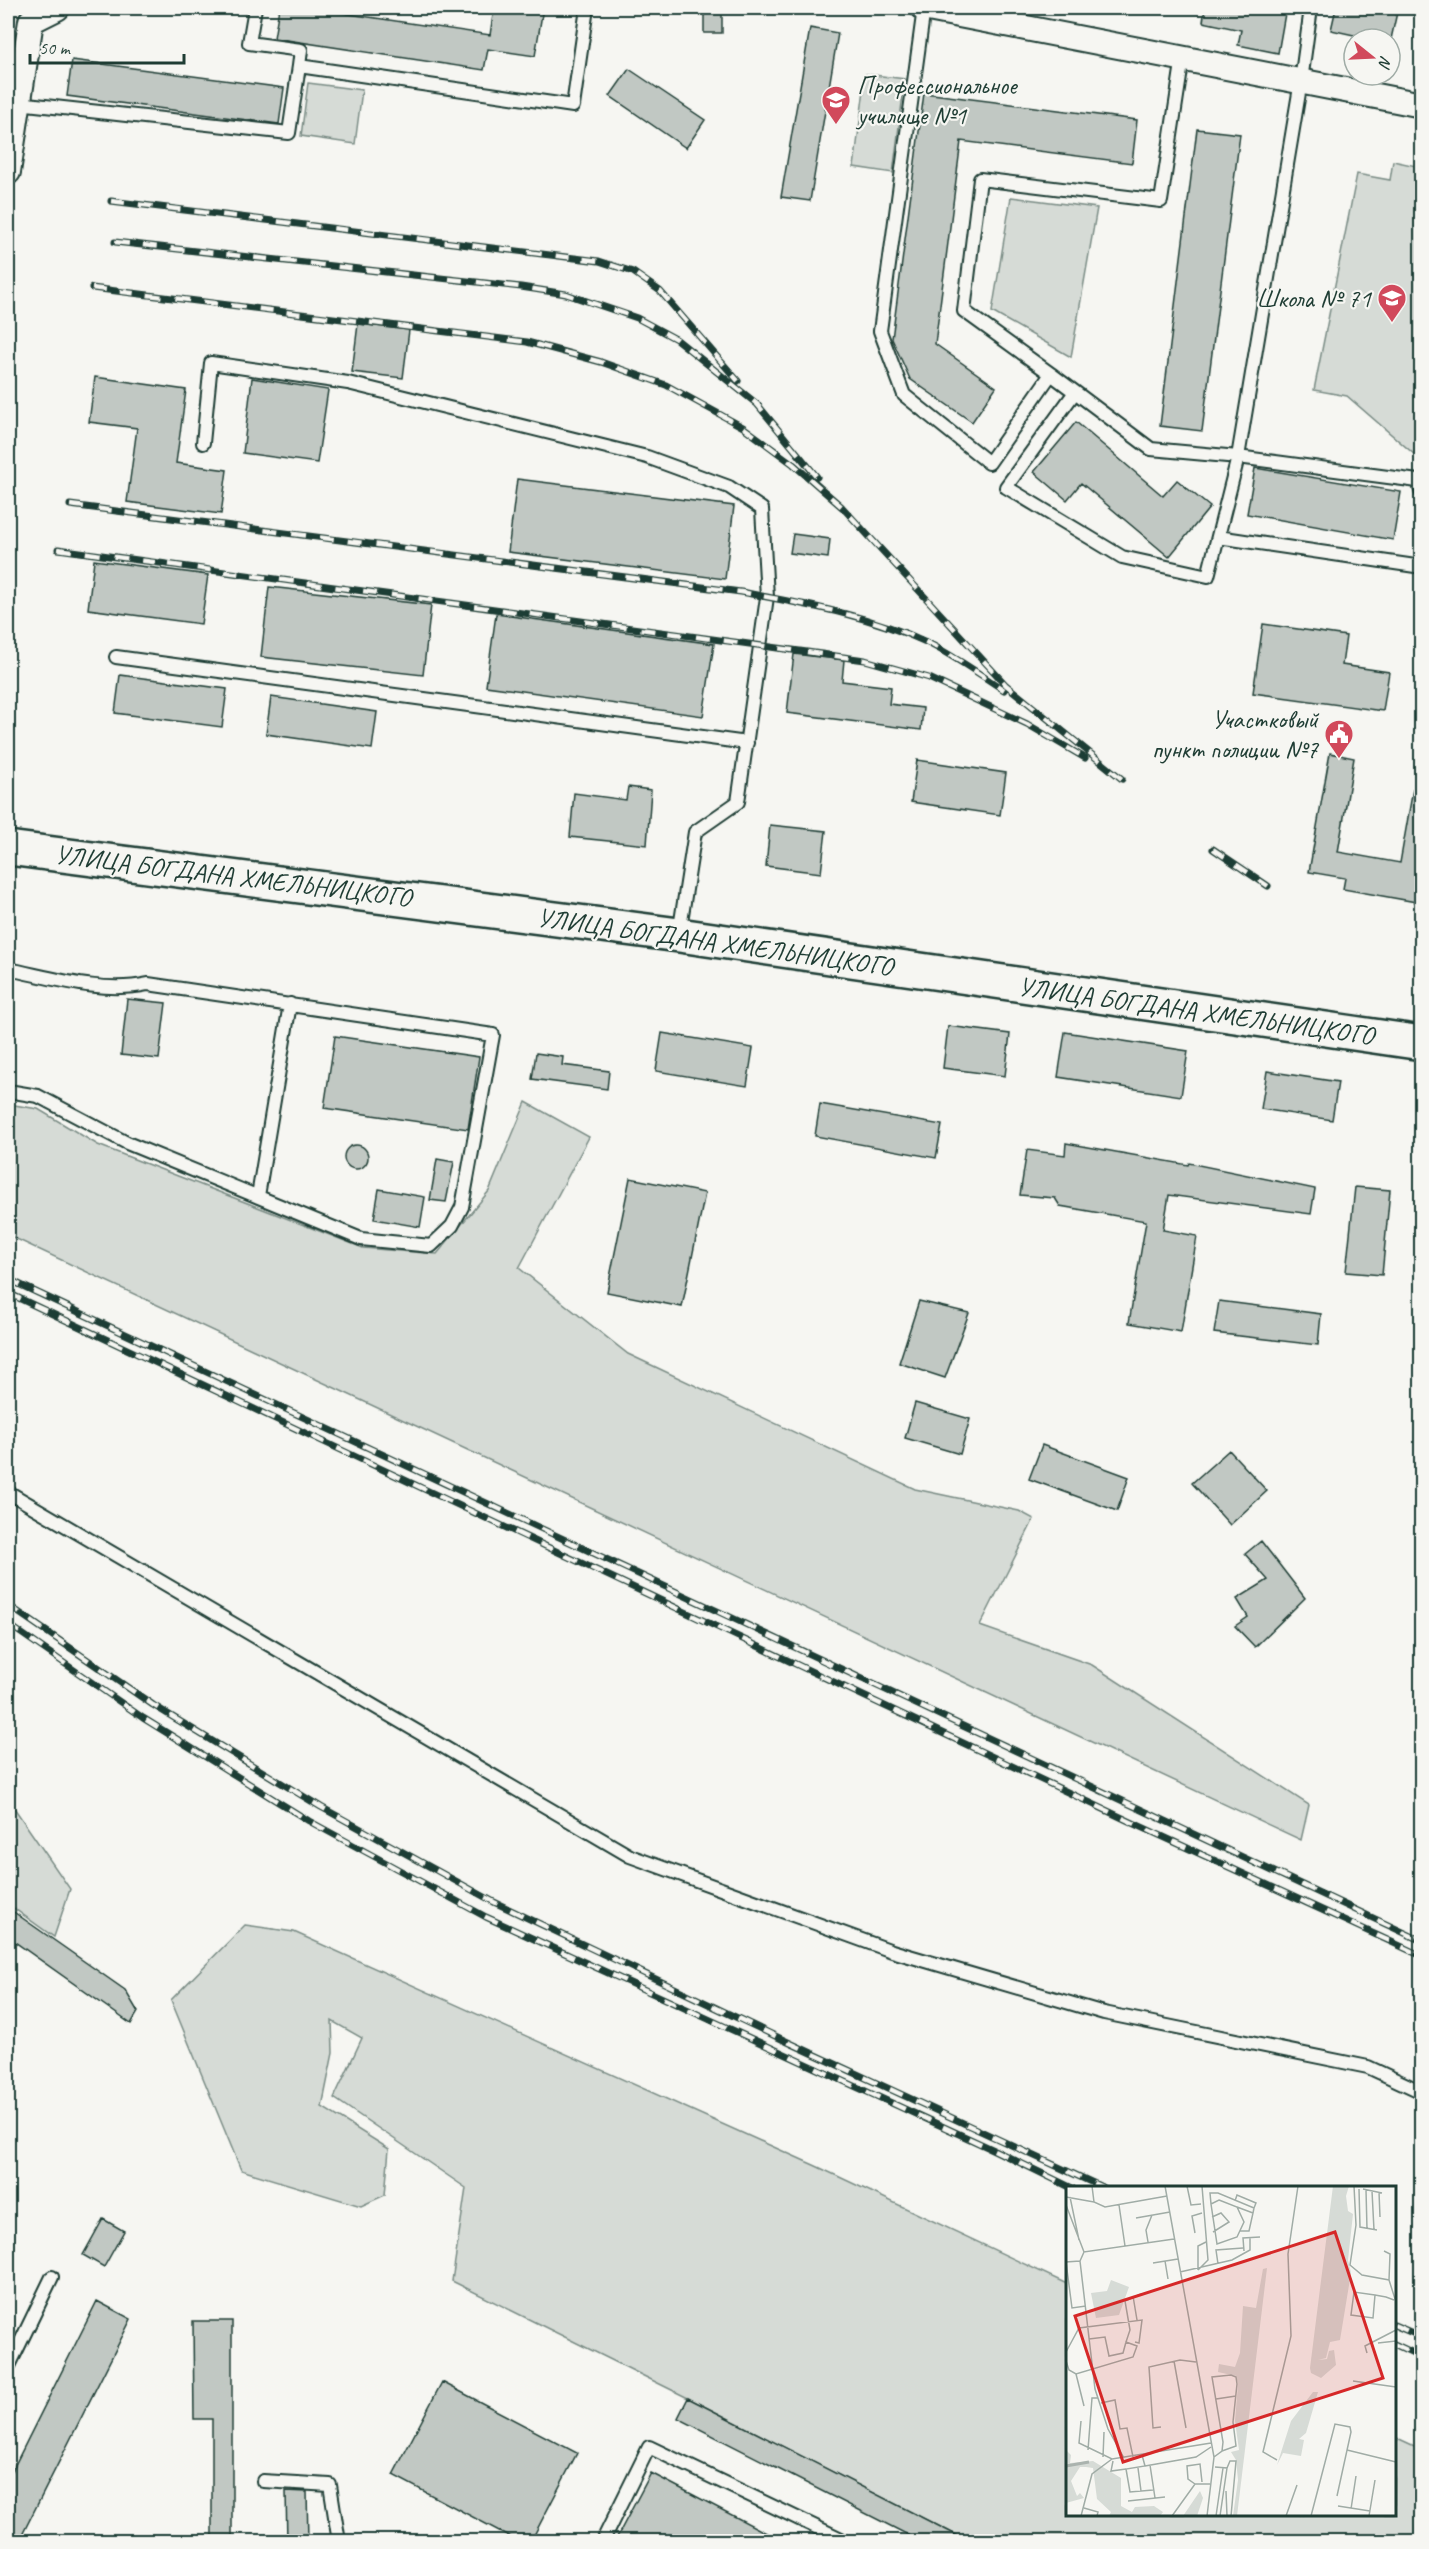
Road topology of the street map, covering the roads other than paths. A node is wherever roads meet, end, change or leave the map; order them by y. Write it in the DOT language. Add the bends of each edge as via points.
graph roads {
  1 [pos="57,8"];
  2 [pos="255,8"];
  3 [pos="586,8"];
  4 [pos="924,8"];
  5 [pos="1311,8"];
  6 [pos="32,14"];
  7 [pos="1183,57"];
  8 [pos="299,66"];
  9 [pos="1301,81"];
  10 [pos="18,103"];
  11 [pos="1422,105"];
  12 [pos="8,172"];
  13 [pos="1051,374"];
  14 [pos="1075,392"];
  15 [pos="202,443"];
  16 [pos="1238,457"];
  17 [pos="1422,494"];
  18 [pos="1218,537"];
  19 [pos="1422,567"];
  20 [pos="116,657"];
  21 [pos="747,743"];
  22 [pos="8,848"];
  23 [pos="679,935"];
  24 [pos="8,969"];
  25 [pos="290,1004"];
  26 [pos="1422,1043"];
  27 [pos="8,1091"];
  28 [pos="258,1196"];
  29 [pos="8,1492"];
  30 [pos="1422,2092"];
  31 [pos="52,2277"];
  32 [pos="8,2368"];
  33 [pos="262,2481"];
  34 [pos="339,2541"];
  35 [pos="602,2541"];
  36 [pos="840,2541"];
  1 -- 6 [label="street"];
  2 -- 8 [label="lane" via="249,43 301,50"];
  3 -- 8 [label="lane" via="573,106"];
  4 -- 7 [label="street"];
  4 -- 13 [label="lane" via="880,331 904,395 989,463"];
  5 -- 9 [label="lane"];
  6 -- 10 [label="street"];
  7 -- 9 [label="street"];
  7 -- 13 [label="lane" via="1161,201 980,180 964,311"];
  8 -- 10 [label="lane" via="289,133"];
  9 -- 11 [label="street"];
  9 -- 16 [label="lane"];
  10 -- 12 [label="street"];
  13 -- 14 [label="lane"];
  14 -- 16 [label="lane" via="1151,449"];
  14 -- 18 [label="lane" via="1006,487 1122,556 1208,576"];
  15 -- 21 [label="lane" via="211,363 348,383 647,457 729,487 762,509 767,597"];
  16 -- 17 [label="lane" via="1418,481"];
  16 -- 18 [label="lane"];
  18 -- 19 [label="lane"];
  20 -- 21 [label="lane"];
  21 -- 23 [label="lane" via="738,802 695,832"];
  22 -- 23 [label="main road, УЛИЦА БОГДАНА ХМЕЛЬНИЦКОГО"];
  23 -- 26 [label="main road, УЛИЦА БОГДАНА ХМЕЛЬНИЦКОГО"];
  24 -- 25 [label="lane" via="97,987 148,984"];
  25 -- 28 [label="lane"];
  25 -- 28 [label="lane" via="494,1035 462,1207 452,1226 431,1246 361,1239"];
  27 -- 28 [label="lane" via="38,1096 126,1143"];
  29 -- 30 [label="lane" via="630,1856 892,1951 1104,2013 1368,2067"];
  31 -- 32 [label="lane"];
  33 -- 34 [label="lane" via="330,2485"];
  35 -- 36 [label="lane" via="649,2447"];
}
